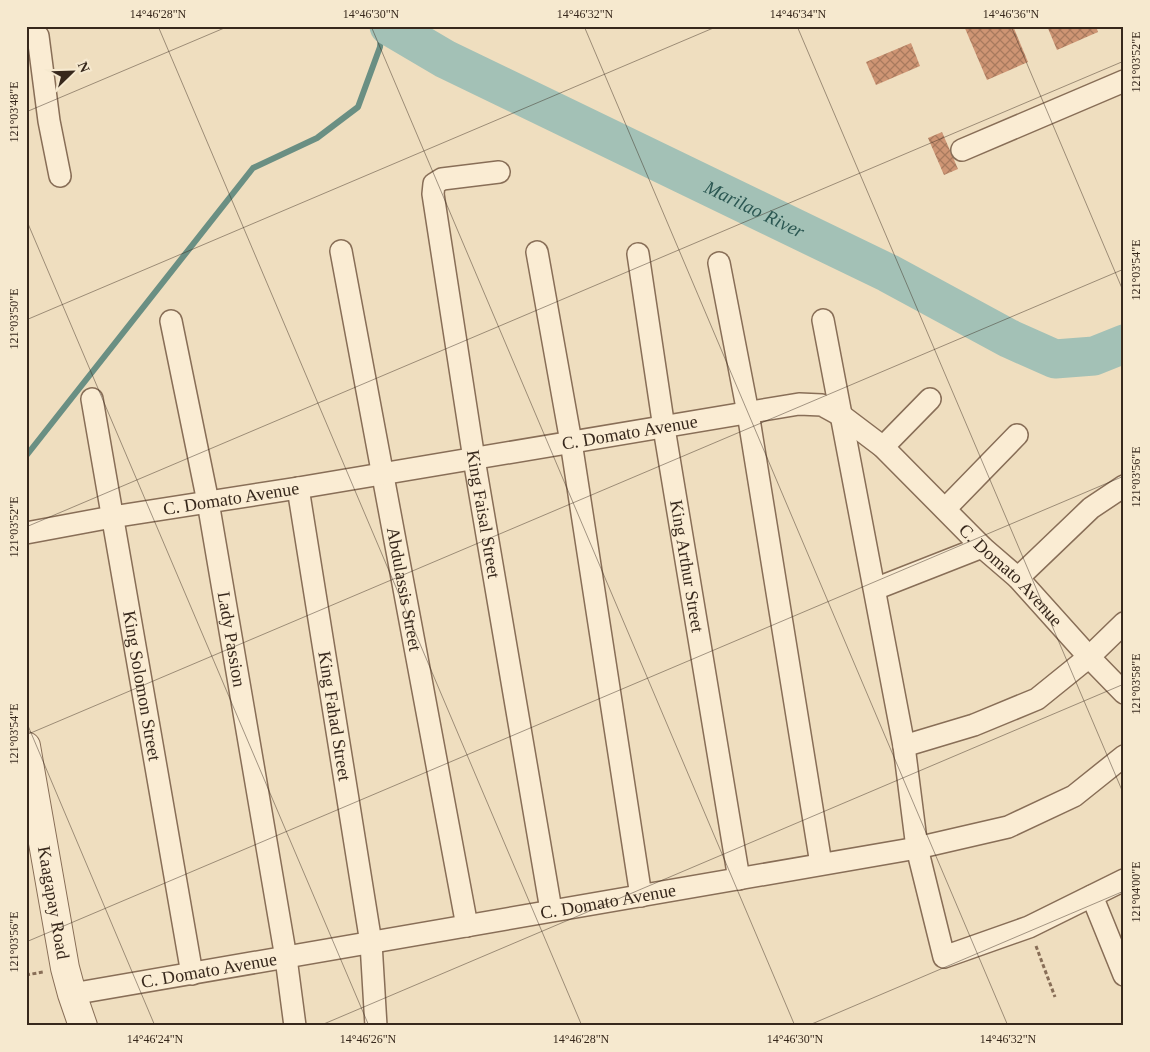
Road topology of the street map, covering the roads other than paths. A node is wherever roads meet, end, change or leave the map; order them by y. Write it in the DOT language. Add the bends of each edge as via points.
graph roads {
  1 [pos="26,29"];
  2 [pos="1124,81"];
  3 [pos="962,150"];
  4 [pos="499,172"];
  5 [pos="60,176"];
  6 [pos="341,250"];
  7 [pos="537,252"];
  8 [pos="638,254"];
  9 [pos="719,263"];
  10 [pos="824,320"];
  11 [pos="171,321"];
  12 [pos="92,399"];
  13 [pos="930,399"];
  14 [pos="748,413"];
  15 [pos="842,416"];
  16 [pos="664,428"];
  17 [pos="1017,435"];
  18 [pos="571,442"];
  19 [pos="883,447"];
  20 [pos="474,459"];
  21 [pos="382,473"];
  22 [pos="1124,486"];
  23 [pos="298,488"];
  24 [pos="208,502"];
  25 [pos="945,509"];
  26 [pos="112,518"];
  27 [pos="26,534"];
  28 [pos="982,547"];
  29 [pos="1018,578"];
  30 [pos="875,589"];
  31 [pos="1124,623"];
  32 [pos="1089,657"];
  33 [pos="1124,693"];
  34 [pos="26,746"];
  35 [pos="904,746"];
  36 [pos="1124,756"];
  37 [pos="917,848"];
  38 [pos="821,864"];
  39 [pos="739,879"];
  40 [pos="1124,880"];
  41 [pos="641,896"];
  42 [pos="1092,896"];
  43 [pos="551,910"];
  44 [pos="467,926"];
  45 [pos="371,943"];
  46 [pos="286,958"];
  47 [pos="192,974"];
  48 [pos="1124,975"];
  49 [pos="72,994"];
  50 [pos="83,1026"];
  51 [pos="295,1026"];
  52 [pos="376,1026"];
  1 -- 5 [label="street" via="38,36"];
  2 -- 3 [label="street"];
  4 -- 20 [label="street, King Faisal Street" via="442,179 434,184 433,194"];
  6 -- 21 [label="street, Abdulassis Street"];
  7 -- 18 [label="street"];
  8 -- 16 [label="street, King Arthur Street"];
  9 -- 14 [label="street"];
  10 -- 15 [label="street"];
  11 -- 24 [label="street, Lady Passion"];
  12 -- 26 [label="street, King Solomon Street"];
  13 -- 19 [label="street"];
  14 -- 15 [label="street, C. Domato Avenue" via="799,404 822,406"];
  14 -- 16 [label="street, C. Domato Avenue"];
  14 -- 38 [label="street"];
  15 -- 19 [label="street, C. Domato Avenue"];
  15 -- 30 [label="street"];
  16 -- 18 [label="street, C. Domato Avenue"];
  16 -- 39 [label="street, King Arthur Street"];
  17 -- 25 [label="street"];
  18 -- 20 [label="street, C. Domato Avenue"];
  18 -- 41 [label="street"];
  19 -- 25 [label="street, C. Domato Avenue"];
  20 -- 21 [label="street, C. Domato Avenue"];
  20 -- 43 [label="street, King Faisal Street"];
  21 -- 23 [label="street, C. Domato Avenue"];
  21 -- 44 [label="street, Abdulassis Street"];
  22 -- 29 [label="street" via="1091,508"];
  23 -- 24 [label="street, C. Domato Avenue"];
  23 -- 45 [label="street, King Fahad Street"];
  24 -- 26 [label="street, C. Domato Avenue"];
  24 -- 46 [label="street, Lady Passion"];
  25 -- 28 [label="street, C. Domato Avenue"];
  26 -- 27 [label="street, C. Domato Avenue"];
  26 -- 47 [label="street, King Solomon Street"];
  28 -- 29 [label="street, C. Domato Avenue"];
  28 -- 30 [label="street"];
  29 -- 32 [label="street, C. Domato Avenue"];
  30 -- 35 [label="street"];
  31 -- 32 [label="street"];
  32 -- 33 [label="street, C. Domato Avenue"];
  32 -- 35 [label="street" via="1037,699 974,725"];
  34 -- 49 [label="street, Kaagapay Road"];
  35 -- 37 [label="street"];
  36 -- 37 [label="street, C. Domato Avenue" via="1074,796 1008,827"];
  37 -- 38 [label="street, C. Domato Avenue"];
  37 -- 42 [label="street" via="944,957 1029,927"];
  38 -- 39 [label="street, C. Domato Avenue"];
  39 -- 41 [label="street, C. Domato Avenue"];
  40 -- 42 [label="street"];
  41 -- 43 [label="street, C. Domato Avenue"];
  42 -- 48 [label="street"];
  43 -- 44 [label="street, C. Domato Avenue"];
  44 -- 45 [label="street, C. Domato Avenue"];
  45 -- 46 [label="street, C. Domato Avenue"];
  45 -- 52 [label="street, King Fahad Street"];
  46 -- 47 [label="street, C. Domato Avenue"];
  46 -- 51 [label="street, Lady Passion"];
  47 -- 49 [label="street, C. Domato Avenue"];
  49 -- 50 [label="street, Kaagapay Road"];
}
